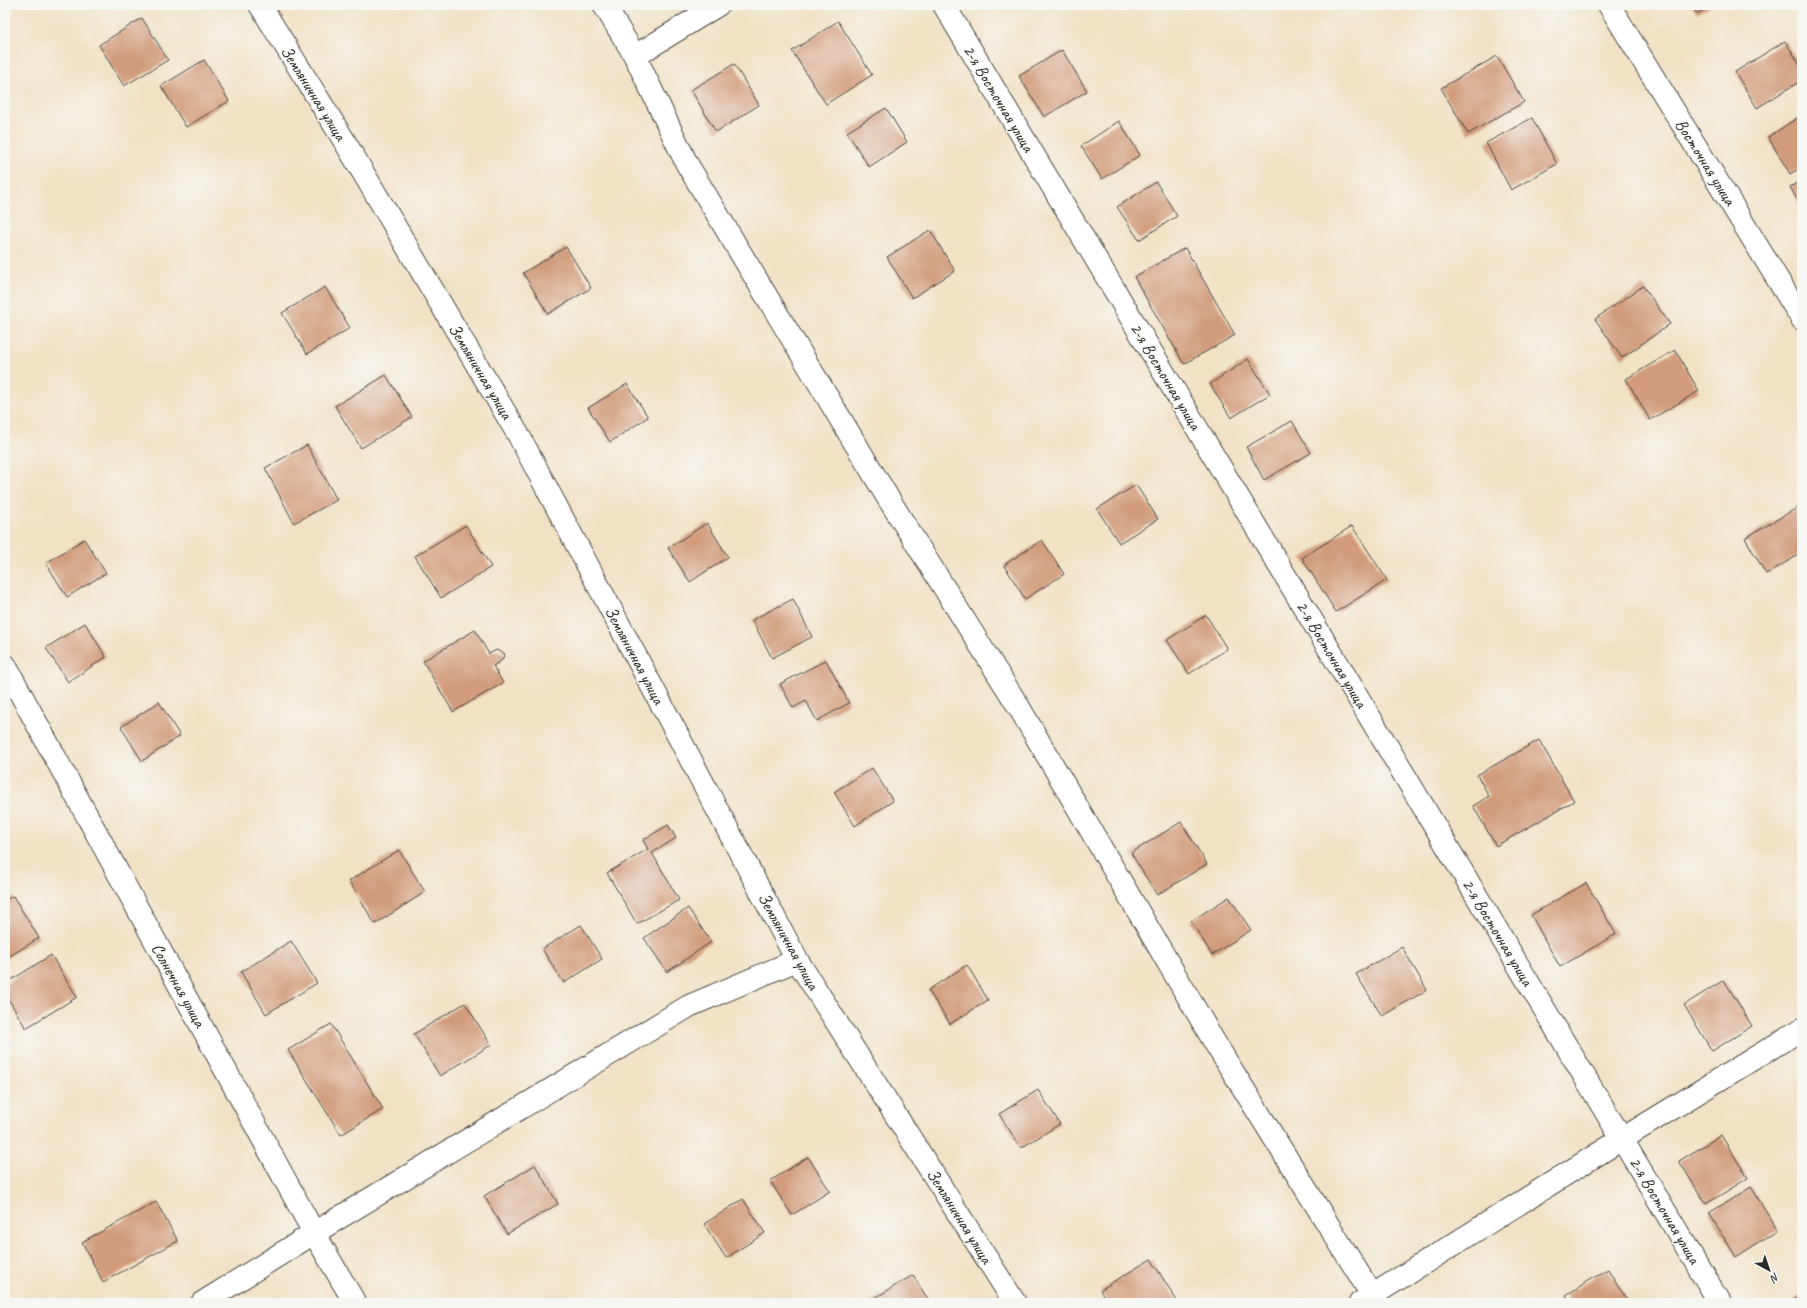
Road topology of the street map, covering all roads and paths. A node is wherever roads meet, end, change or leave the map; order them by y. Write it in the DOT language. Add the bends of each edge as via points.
graph roads {
  1 [pos="260,5"];
  2 [pos="604,5"];
  3 [pos="718,5"];
  4 [pos="944,5"];
  5 [pos="1609,5"];
  6 [pos="635,56"];
  7 [pos="1802,319"];
  8 [pos="5,666"];
  9 [pos="797,960"];
  10 [pos="1802,1029"];
  11 [pos="1622,1139"];
  12 [pos="314,1233"];
  13 [pos="1370,1300"];
  14 [pos="202,1303"];
  15 [pos="355,1303"];
  16 [pos="1015,1303"];
  17 [pos="1720,1303"];
  1 -- 9 [label="street, Земляничная улица" via="345,142 519,436"];
  2 -- 6 [label="street"];
  3 -- 6 [label="street"];
  4 -- 11 [label="street, 2-я Восточная улица"];
  5 -- 7 [label="street, Восточная улица"];
  6 -- 13 [label="street" via="691,171 888,498 1020,709"];
  8 -- 12 [label="street, Солнечная улица"];
  9 -- 12 [label="street" via="689,1006"];
  9 -- 16 [label="street, Земляничная улица"];
  10 -- 11 [label="street"];
  11 -- 13 [label="street"];
  11 -- 17 [label="street, 2-я Восточная улица"];
  12 -- 14 [label="street"];
  12 -- 15 [label="street, Солнечная улица"];
}
